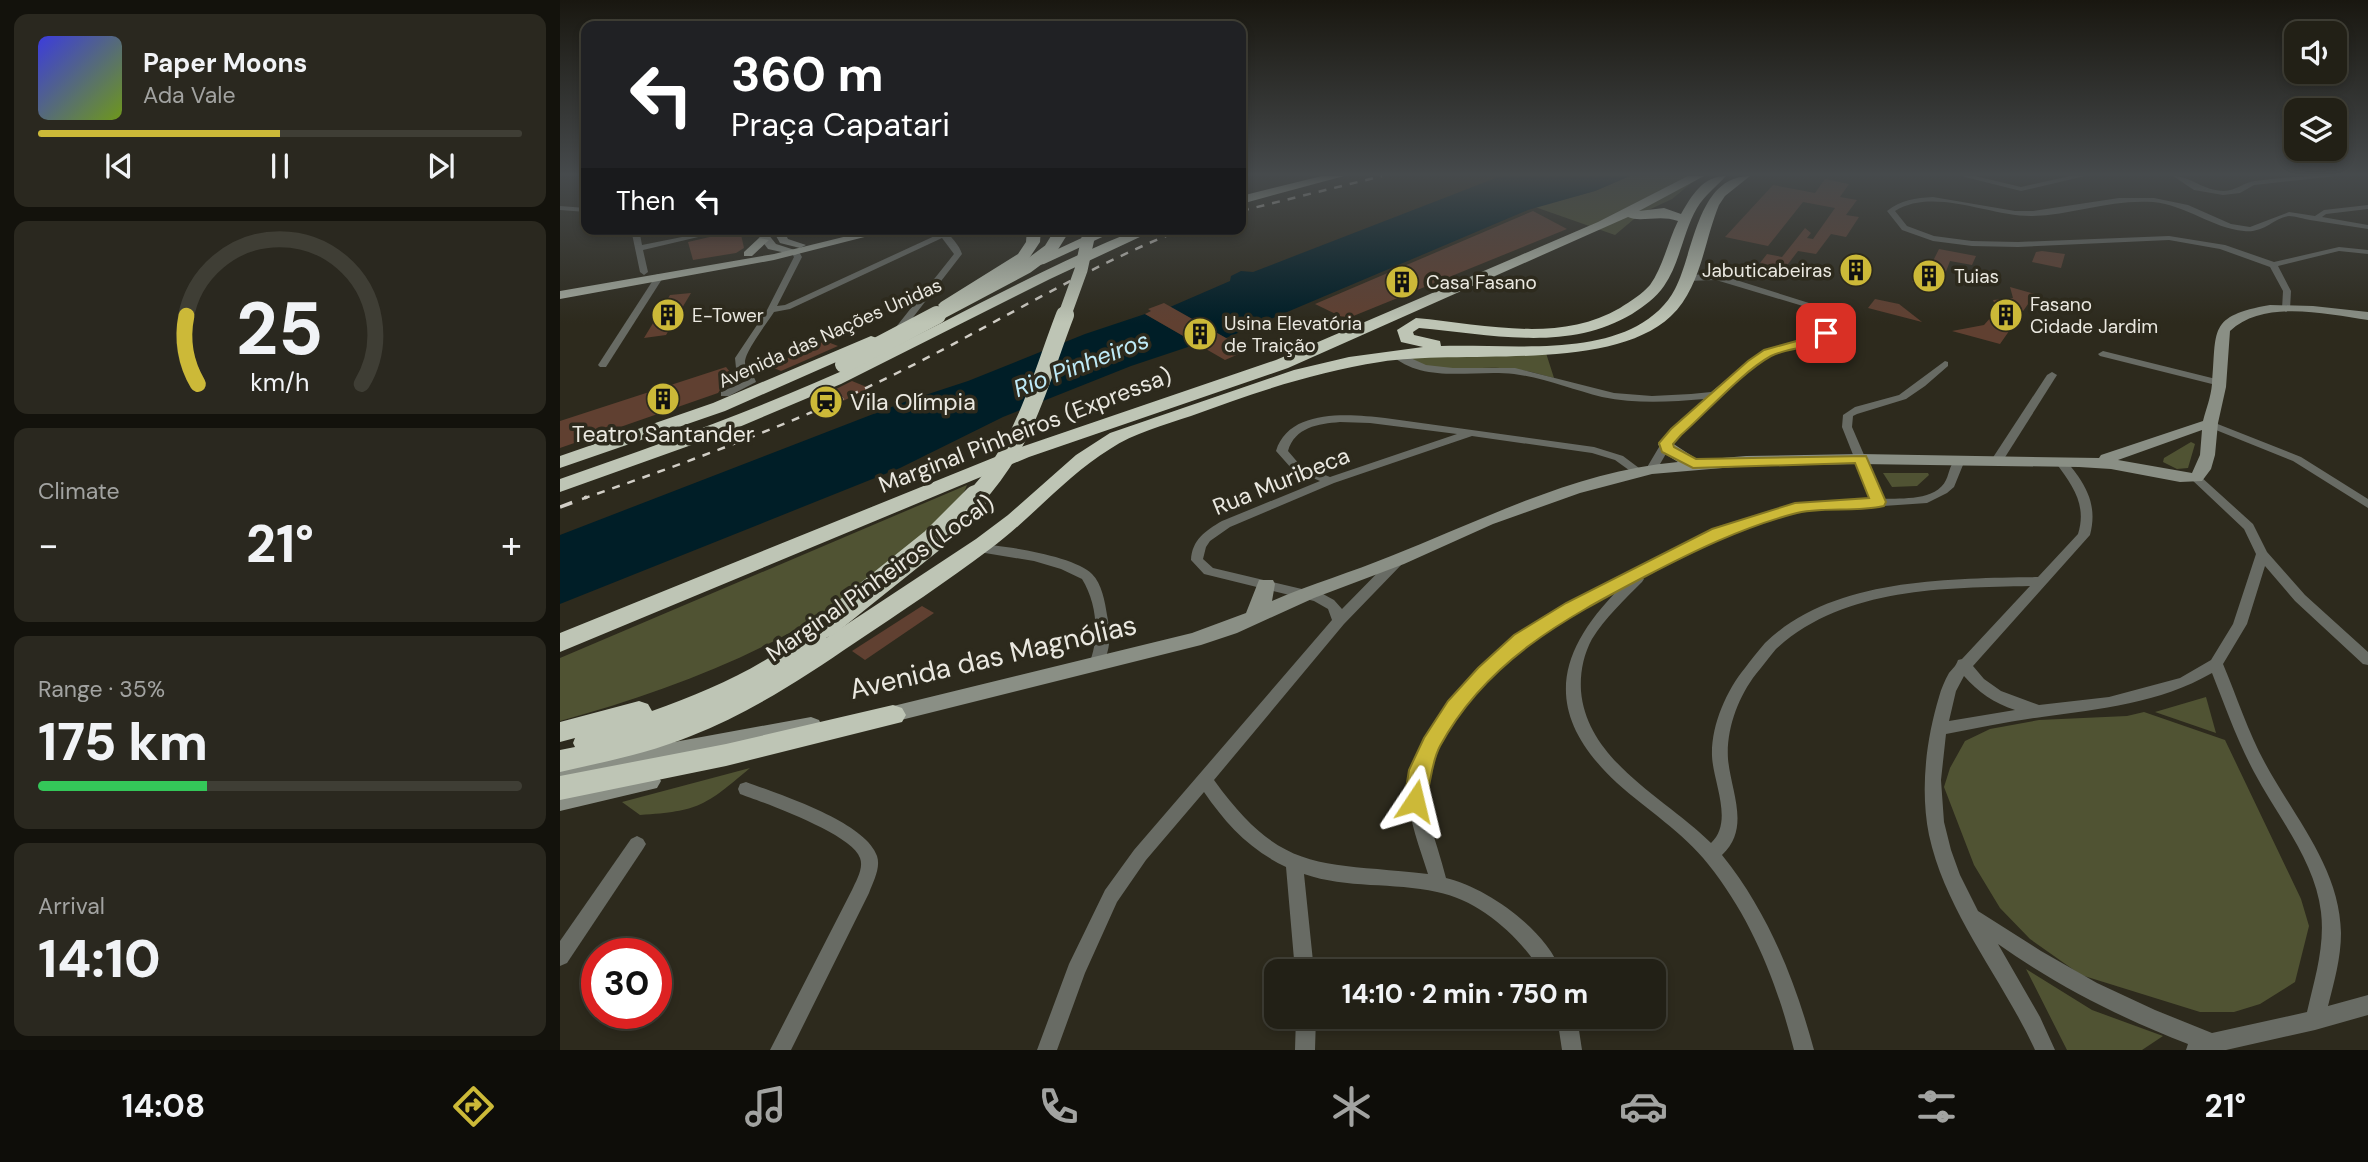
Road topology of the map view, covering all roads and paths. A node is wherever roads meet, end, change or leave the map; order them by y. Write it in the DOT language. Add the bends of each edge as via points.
graph roads {
  1 [pos="1600,225"];
  2 [pos="1609,225"];
  3 [pos="1683,225"];
  4 [pos="1705,225"];
  5 [pos="1899,225"];
  6 [pos="2223,225"];
  7 [pos="2263,225"];
  8 [pos="1586,232"];
  9 [pos="637,235"];
  10 [pos="702,235"];
  11 [pos="760,235"];
  12 [pos="780,235"];
  13 [pos="845,235"];
  14 [pos="862,235"];
  15 [pos="936,235"];
  16 [pos="944,235"];
  17 [pos="1034,235"];
  18 [pos="1059,235"];
  19 [pos="1089,235"];
  20 [pos="1099,235"];
  21 [pos="1114,235"];
  22 [pos="1137,235"];
  23 [pos="639,248"];
  24 [pos="798,248"];
  25 [pos="777,249"];
  26 [pos="2368,252"];
  27 [pos="748,254"];
  28 [pos="1693,257"];
  29 [pos="2273,265"];
  30 [pos="644,272"];
  31 [pos="660,276"];
  32 [pos="1687,278"];
  33 [pos="1030,281"];
  34 [pos="560,288"];
  35 [pos="598,288"];
  36 [pos="560,295"];
  37 [pos="946,305"];
  38 [pos="2286,309"];
  39 [pos="771,310"];
  40 [pos="2368,316"];
  41 [pos="901,327"];
  42 [pos="1548,335"];
  43 [pos="1612,339"];
  44 [pos="1437,344"];
  45 [pos="1395,354"];
  46 [pos="2103,354"];
  47 [pos="1945,364"];
  48 [pos="603,365"];
  49 [pos="1253,373"];
  50 [pos="2052,375"];
  51 [pos="2220,383"];
  52 [pos="725,394"];
  53 [pos="1716,395"];
  54 [pos="1163,404"];
  55 [pos="2210,430"];
  56 [pos="1470,433"];
  57 [pos="1666,443"];
  58 [pos="2137,452"];
  59 [pos="1860,459"];
  60 [pos="1959,460"];
  61 [pos="560,462"];
  62 [pos="1996,462"];
  63 [pos="2070,462"];
  64 [pos="1693,464"];
  65 [pos="1645,470"];
  66 [pos="2159,472"];
  67 [pos="2196,478"];
  68 [pos="1330,481"];
  69 [pos="564,484"];
  70 [pos="1878,502"];
  71 [pos="2368,504"];
  72 [pos="1009,525"];
  73 [pos="977,548"];
  74 [pos="2263,554"];
  75 [pos="1398,560"];
  76 [pos="1643,572"];
  77 [pos="2040,581"];
  78 [pos="1266,584"];
  79 [pos="1307,593"];
  80 [pos="1253,618"];
  81 [pos="1339,621"];
  82 [pos="823,628"];
  83 [pos="560,643"];
  84 [pos="2368,660"];
  85 [pos="1096,664"];
  86 [pos="1963,664"];
  87 [pos="2216,664"];
  88 [pos="2040,711"];
  89 [pos="893,715"];
  90 [pos="1940,729"];
  91 [pos="560,733"];
  92 [pos="560,749"];
  93 [pos="560,761"];
  94 [pos="560,772"];
  95 [pos="1204,779"];
  96 [pos="560,788"];
  97 [pos="746,789"];
  98 [pos="560,801"];
  99 [pos="637,844"];
  100 [pos="1711,854"];
  101 [pos="1294,863"];
  102 [pos="1439,883"];
  103 [pos="1973,916"];
  104 [pos="560,957"];
  105 [pos="1303,959"];
  106 [pos="1546,959"];
  107 [pos="2368,1005"];
  108 [pos="2315,1020"];
  109 [pos="1306,1029"];
  110 [pos="1569,1029"];
  111 [pos="2204,1046"];
  112 [pos="780,1050"];
  113 [pos="1047,1050"];
  114 [pos="1305,1050"];
  115 [pos="1572,1050"];
  116 [pos="1804,1050"];
  117 [pos="2045,1050"];
  1 -- 8 [label="highway, Marginal Pinheiros (Expressa)"];
  2 -- 8 [label="highway"];
  3 -- 42 [label="highway" via="1651,294 1598,325"];
  4 -- 28 [label="highway, Marginal Pinheiros (Local)"];
  5 -- 29 [label="street" via="1947,240 2010,247 2173,238 2218,245"];
  6 -- 7 [label="street" via="2253,230"];
  8 -- 49 [label="highway, Marginal Pinheiros (Expressa)" via="1367,329"];
  9 -- 23 [label="street"];
  10 -- 23 [label="street"];
  11 -- 25 [label="main road"];
  11 -- 27 [label="main road"];
  12 -- 24 [label="main road"];
  13 -- 24 [label="main road"];
  14 -- 24 [label="main road"];
  15 -- 39 [label="street" via="787,307"];
  16 -- 41 [label="street" via="958,254"];
  17 -- 37 [label="highway" via="1023,257"];
  18 -- 69 [label="highway, bridge" via="1050,250 1027,267 844,364"];
  19 -- 82 [label="highway, bridge" via="1028,420 1006,459 980,495 948,527"];
  20 -- 37 [label="highway, Avenida das Nações Unidas"];
  21 -- 33 [label="highway"];
  22 -- 33 [label="highway"];
  23 -- 30 [label="street"];
  24 -- 25 [label="main road"];
  24 -- 31 [label="main road"];
  24 -- 39 [label="street"];
  25 -- 27 [label="main road"];
  26 -- 29 [label="street" via="2339,248"];
  27 -- 30 [label="main road"];
  28 -- 32 [label="highway, Marginal Pinheiros (Local)"];
  28 -- 42 [label="highway" via="1664,297 1643,314 1601,333 1530,339"];
  29 -- 38 [label="street" via="2287,291"];
  30 -- 34 [label="main road"];
  30 -- 35 [label="main road"];
  31 -- 35 [label="main road"];
  31 -- 48 [label="street"];
  32 -- 43 [label="highway, Marginal Pinheiros (Local)" via="1664,315"];
  32 -- 53 [label="street" via="1717,277 1842,315 1815,340 1769,352"];
  33 -- 69 [label="highway" via="820,387"];
  35 -- 36 [label="main road"];
  37 -- 41 [label="highway, Avenida das Nações Unidas"];
  38 -- 40 [label="main road"];
  38 -- 51 [label="main road" via="2243,315 2222,330"];
  39 -- 52 [label="street" via="739,362 751,382"];
  41 -- 61 [label="highway, Avenida das Nações Unidas" via="777,384"];
  42 -- 44 [label="highway" via="1416,323 1405,330 1408,340"];
  43 -- 44 [label="highway"];
  43 -- 45 [label="highway, Marginal Pinheiros (Local)" via="1573,348"];
  44 -- 49 [label="highway" via="1380,349"];
  45 -- 53 [label="street" via="1434,371 1512,371 1616,396"];
  45 -- 72 [label="highway, Marginal Pinheiros (Local)" via="1310,372 1122,435 1083,458"];
  46 -- 51 [label="street"];
  47 -- 59 [label="street" via="1909,393 1848,415 1847,427"];
  49 -- 54 [label="highway, Marginal Pinheiros (Expressa)"];
  50 -- 62 [label="street"];
  51 -- 55 [label="main road"];
  53 -- 57 [label="street"];
  54 -- 72 [label="highway" via="1071,453 1045,476"];
  54 -- 83 [label="highway, Marginal Pinheiros (Expressa)" via="1022,453"];
  55 -- 58 [label="main road" via="2189,428"];
  55 -- 67 [label="main road" via="2203,470"];
  55 -- 71 [label="street" via="2297,459"];
  56 -- 65 [label="street" via="1594,450"];
  56 -- 68 [label="street, Rua Muribeca"];
  56 -- 68 [label="street" via="1352,419 1295,430 1282,451 1296,467"];
  57 -- 64 [label="main road" via="1668,449"];
  57 -- 65 [label="street"];
  58 -- 63 [label="main road"];
  58 -- 66 [label="main road"];
  59 -- 60 [label="main road, Avenida das Magnólias"];
  59 -- 64 [label="main road, Avenida das Magnólias"];
  59 -- 70 [label="street"];
  60 -- 62 [label="main road, Avenida das Magnólias"];
  60 -- 70 [label="street" via="1950,485 1933,496"];
  62 -- 63 [label="main road, Avenida das Magnólias"];
  63 -- 66 [label="main road"];
  63 -- 77 [label="street" via="2088,512 2087,526 2075,547"];
  64 -- 65 [label="main road, Avenida das Magnólias"];
  65 -- 75 [label="main road, Avenida das Magnólias" via="1487,520"];
  66 -- 67 [label="main road"];
  67 -- 74 [label="street" via="2249,527"];
  68 -- 78 [label="street, Rua Muribeca" via="1226,524 1199,545 1201,566 1220,575"];
  70 -- 76 [label="street" via="1795,508 1752,520 1706,538"];
  72 -- 73 [label="highway, Marginal Pinheiros (Local)"];
  73 -- 85 [label="street" via="1013,551 1089,578 1095,586 1103,641"];
  73 -- 93 [label="highway, Marginal Pinheiros (Local)" via="740,704 671,733"];
  74 -- 84 [label="street" via="2300,598"];
  74 -- 87 [label="street" via="2240,624"];
  75 -- 79 [label="main road, Avenida das Magnólias"];
  75 -- 81 [label="street, Avenida das Magnólias"];
  76 -- 100 [label="street" via="1589,632 1573,670 1571,698 1579,725 1596,751"];
  76 -- 102 [label="street" via="1572,607 1520,640 1455,706 1419,770 1415,801"];
  77 -- 86 [label="street"];
  77 -- 100 [label="street" via="1888,592 1829,609 1777,639 1755,662 1725,720 1720,751 1729,814 1727,838"];
  78 -- 79 [label="street, Rua Muribeca"];
  78 -- 80 [label="main road"];
  79 -- 80 [label="main road, Avenida das Magnólias"];
  79 -- 81 [label="street" via="1333,606"];
  80 -- 85 [label="main road, Avenida das Magnólias" via="1194,640"];
  81 -- 95 [label="street, Avenida das Magnólias"];
  82 -- 91 [label="highway" via="708,686"];
  82 -- 92 [label="highway" via="773,667 703,702"];
  85 -- 89 [label="main road, Avenida das Magnólias"];
  86 -- 88 [label="street" via="1989,693"];
  86 -- 90 [label="street" via="1947,690"];
  87 -- 88 [label="street" via="2185,682 2146,695"];
  87 -- 108 [label="street" via="2259,767 2309,854 2329,907 2330,952"];
  88 -- 90 [label="street"];
  89 -- 94 [label="main road, Avenida das Magnólias"];
  89 -- 96 [label="highway"];
  89 -- 98 [label="main road" via="725,763"];
  90 -- 103 [label="street" via="1933,778 1934,815 1941,849"];
  95 -- 101 [label="street" via="1248,835"];
  95 -- 113 [label="street, Avenida das Magnólias" via="1111,896 1076,971"];
  97 -- 112 [label="street" via="838,829 860,843 868,855 860,894"];
  99 -- 104 [label="street"];
  100 -- 116 [label="street" via="1748,908 1770,952 1798,1022"];
  101 -- 102 [label="street" via="1343,875"];
  101 -- 105 [label="street"];
  102 -- 106 [label="street" via="1505,918"];
  103 -- 111 [label="street" via="2053,972"];
  103 -- 117 [label="street"];
  107 -- 108 [label="street"];
  108 -- 111 [label="street"];
  109 -- 114 [label="street"];
  110 -- 115 [label="street"];
}
